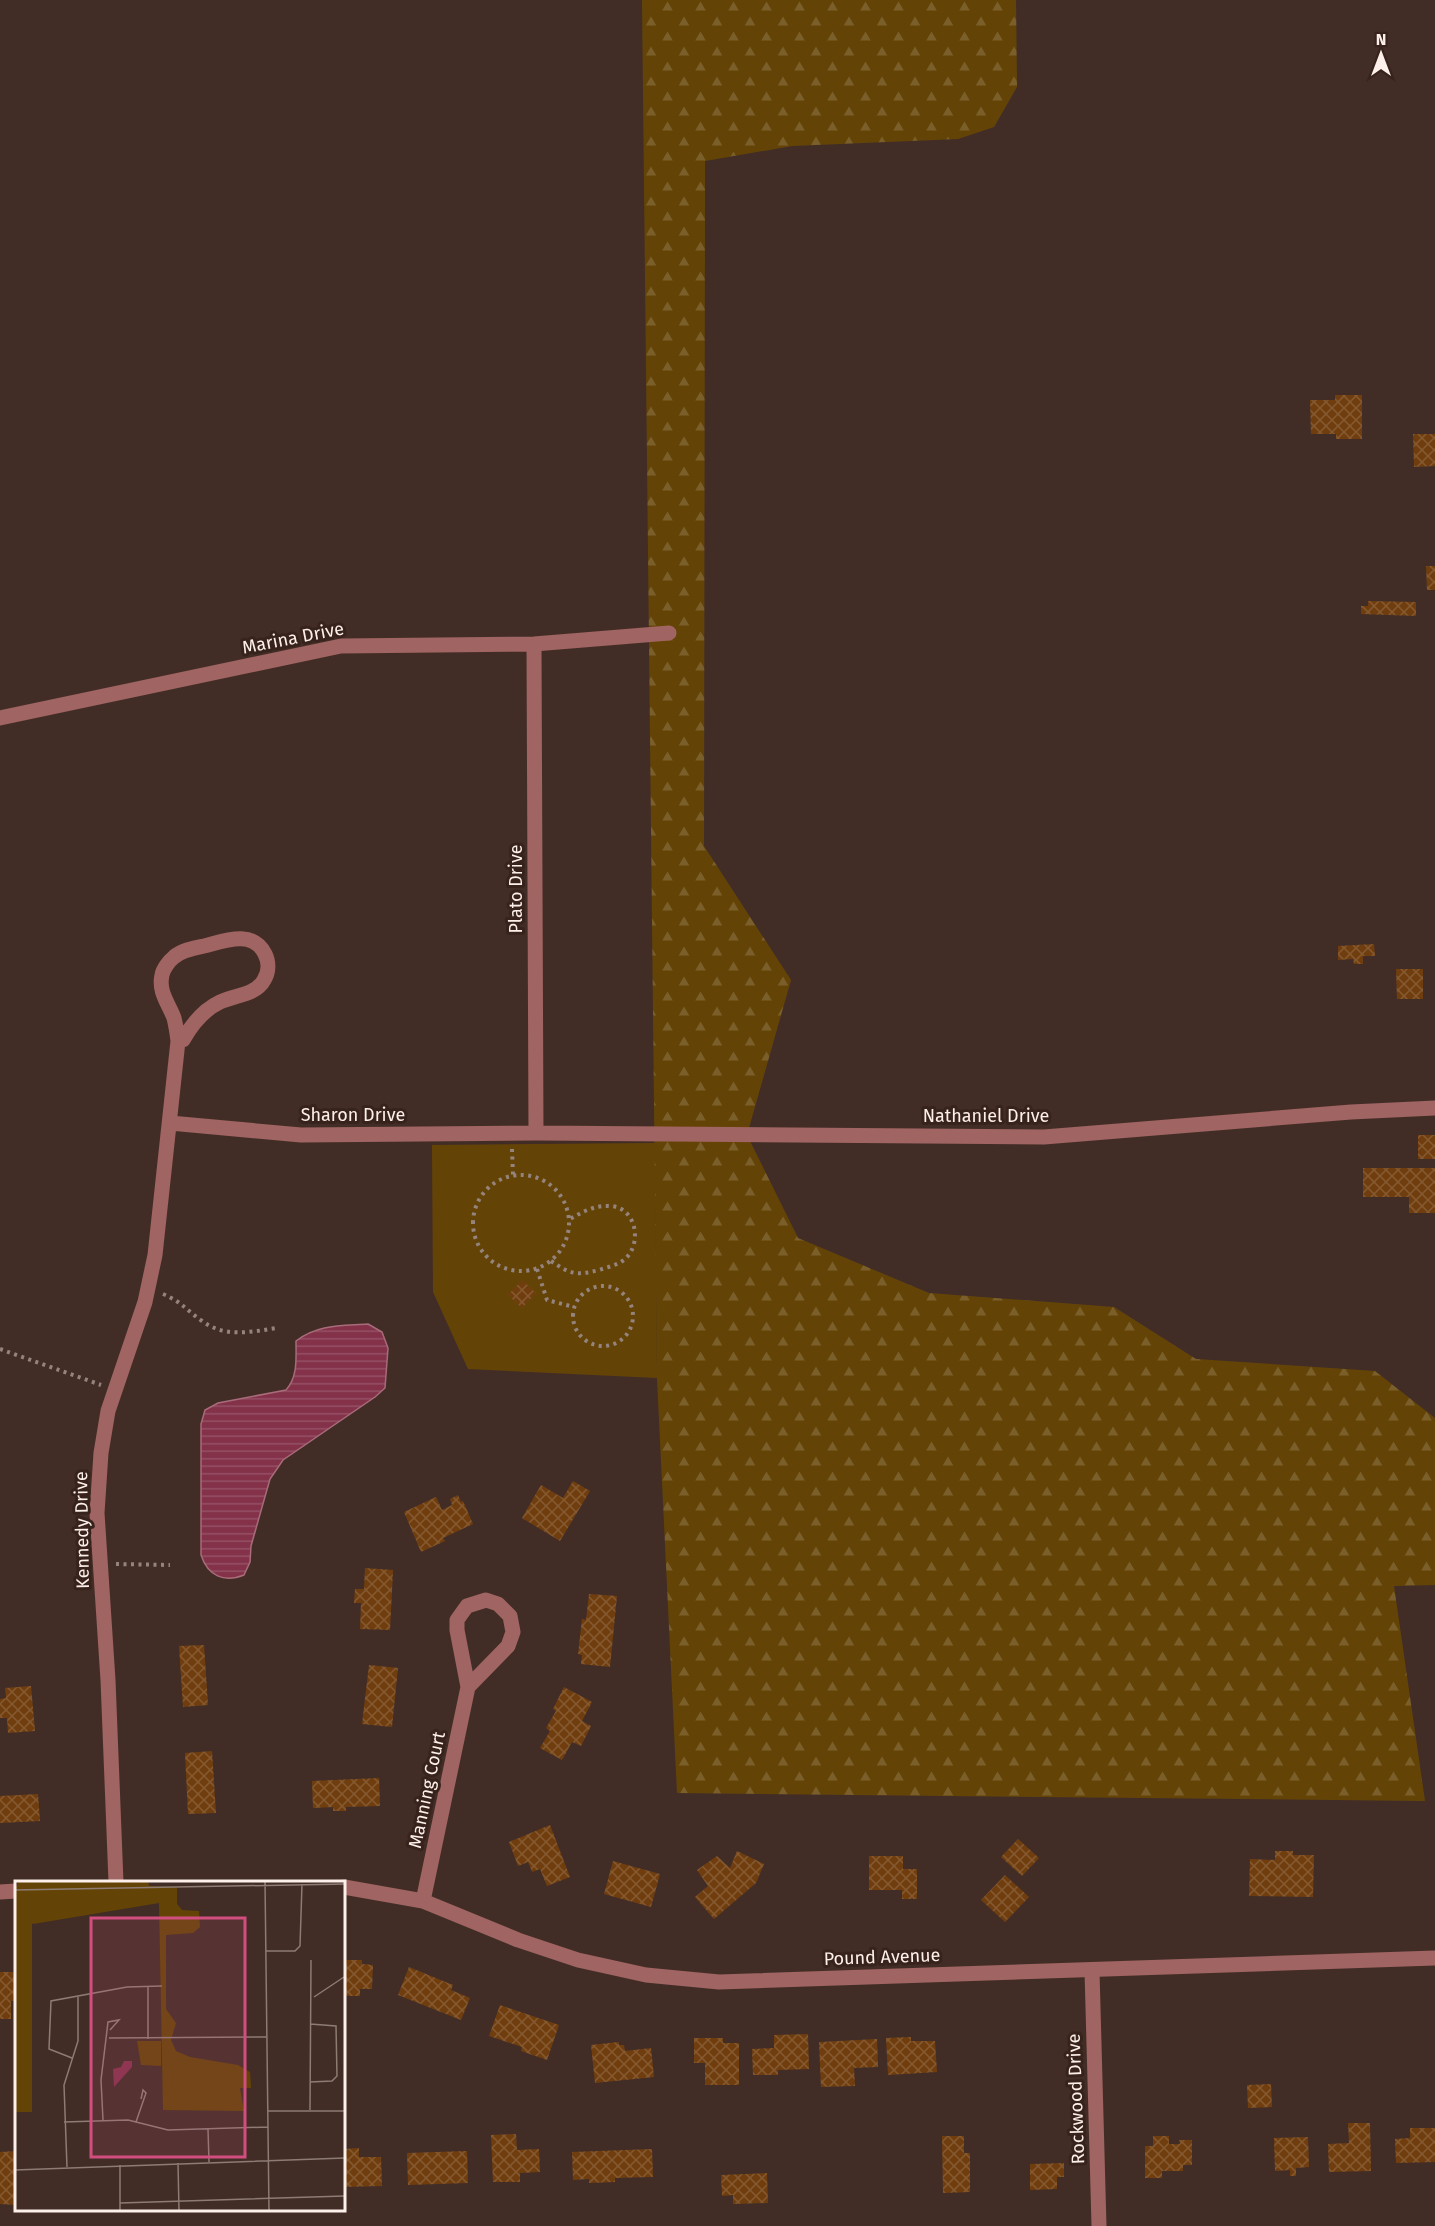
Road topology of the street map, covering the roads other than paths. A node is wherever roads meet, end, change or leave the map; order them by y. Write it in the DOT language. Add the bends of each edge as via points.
graph roads {
  1 [pos="669,633"];
  2 [pos="534,644"];
  3 [pos="0,718"];
  4 [pos="178,1041"];
  5 [pos="1435,1108"];
  6 [pos="170,1123"];
  7 [pos="536,1133"];
  8 [pos="468,1687"];
  9 [pos="116,1881"];
  10 [pos="345,1887"];
  11 [pos="15,1891"];
  12 [pos="0,1892"];
  13 [pos="423,1901"];
  14 [pos="1435,1958"];
  15 [pos="1092,1971"];
  16 [pos="1099,2226"];
  1 -- 2 [label="street, Marina Drive"];
  2 -- 3 [label="street, Marina Drive" via="340,646"];
  2 -- 7 [label="street, Plato Drive"];
  4 -- 4 [label="street, Kennedy Drive" via="161,986 167,964 185,951 237,937 252,940 263,949 268,967 264,981 253,991 210,1008 183,1041"];
  4 -- 6 [label="street, Kennedy Drive"];
  5 -- 7 [label="street, Nathaniel Drive" via="1044,1137"];
  6 -- 7 [label="street, Sharon Drive" via="301,1135"];
  6 -- 9 [label="street, Kennedy Drive" via="155,1255 108,1412 101,1453 98,1513"];
  8 -- 8 [label="street, Manning Court" via="508,1646 513,1632 510,1616 498,1604 486,1600 467,1606 457,1620"];
  8 -- 13 [label="street, Manning Court"];
  10 -- 13 [label="street, Pound Avenue"];
  11 -- 12 [label="street"];
  13 -- 15 [label="street, Pound Avenue" via="578,1960 646,1975 719,1982"];
  14 -- 15 [label="street, Pound Avenue"];
  15 -- 16 [label="street, Rockwood Drive"];
}
